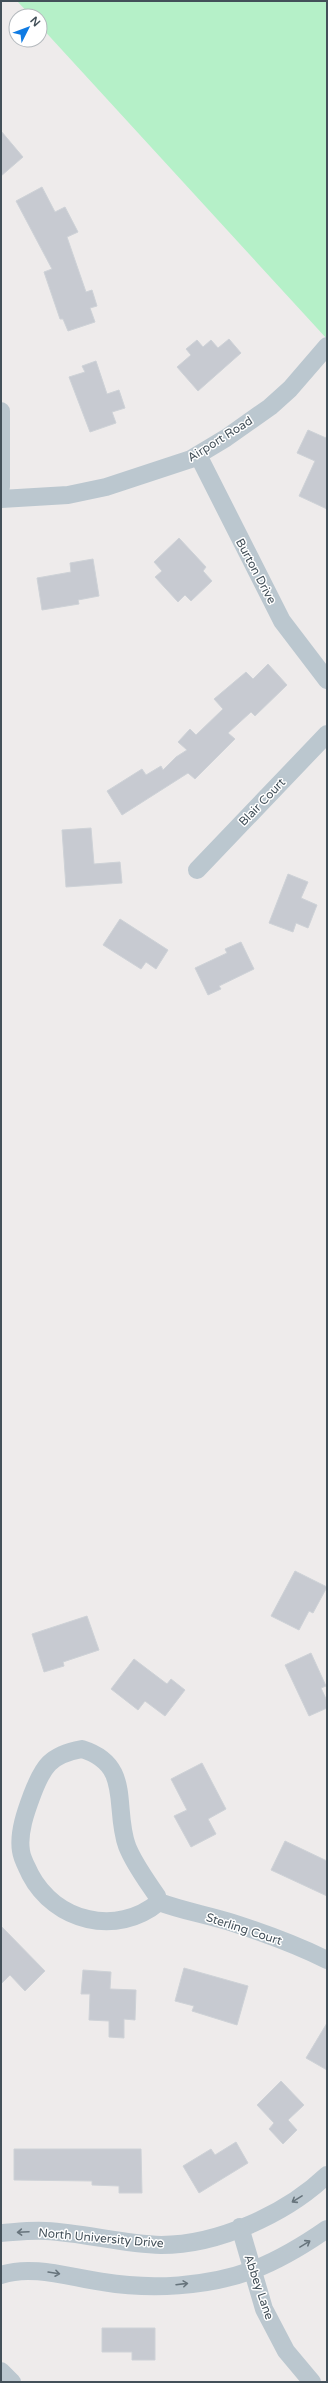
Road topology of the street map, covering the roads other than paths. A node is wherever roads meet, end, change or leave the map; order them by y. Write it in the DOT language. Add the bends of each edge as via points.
graph roads {
  1 [pos="327,346"];
  2 [pos="1,411"];
  3 [pos="198,455"];
  4 [pos="1,487"];
  5 [pos="1,499"];
  6 [pos="327,680"];
  7 [pos="327,734"];
  8 [pos="197,870"];
  9 [pos="159,1902"];
  10 [pos="327,1960"];
  11 [pos="327,2174"];
  12 [pos="240,2228"];
  13 [pos="327,2229"];
  14 [pos="1,2233"];
  15 [pos="253,2270"];
  16 [pos="1,2275"];
  17 [pos="1,2371"];
  18 [pos="12,2382"];
  19 [pos="312,2382"];
  1 -- 3 [label="street, Airport Road" via="290,389 270,407"];
  2 -- 4 [label="street"];
  3 -- 5 [label="street, Airport Road" via="87,491 68,495"];
  3 -- 6 [label="street, Burton Drive" via="282,621"];
  7 -- 8 [label="street, Blair Court"];
  9 -- 9 [label="street" via="127,1847 120,1820 119,1786 115,1773 106,1760 82,1749 64,1753 53,1759 40,1773 28,1804 21,1836 21,1851 36,1884 66,1912 94,1921 130,1919"];
  9 -- 10 [label="street, Sterling Court" via="183,1911 232,1922"];
  11 -- 12 [label="street, North University Drive, one-way" via="309,2192 280,2210"];
  12 -- 14 [label="street, North University Drive, one-way" via="184,2244 161,2245 46,2231"];
  12 -- 15 [label="street, Abbey Lane"];
  15 -- 13 [label="street, one-way" via="294,2250"];
  16 -- 15 [label="street, one-way" via="7,2272 45,2272 102,2282 150,2286 198,2282"];
  15 -- 19 [label="street, Abbey Lane" via="264,2309 275,2332 286,2351"];
  17 -- 18 [label="street"];
}
